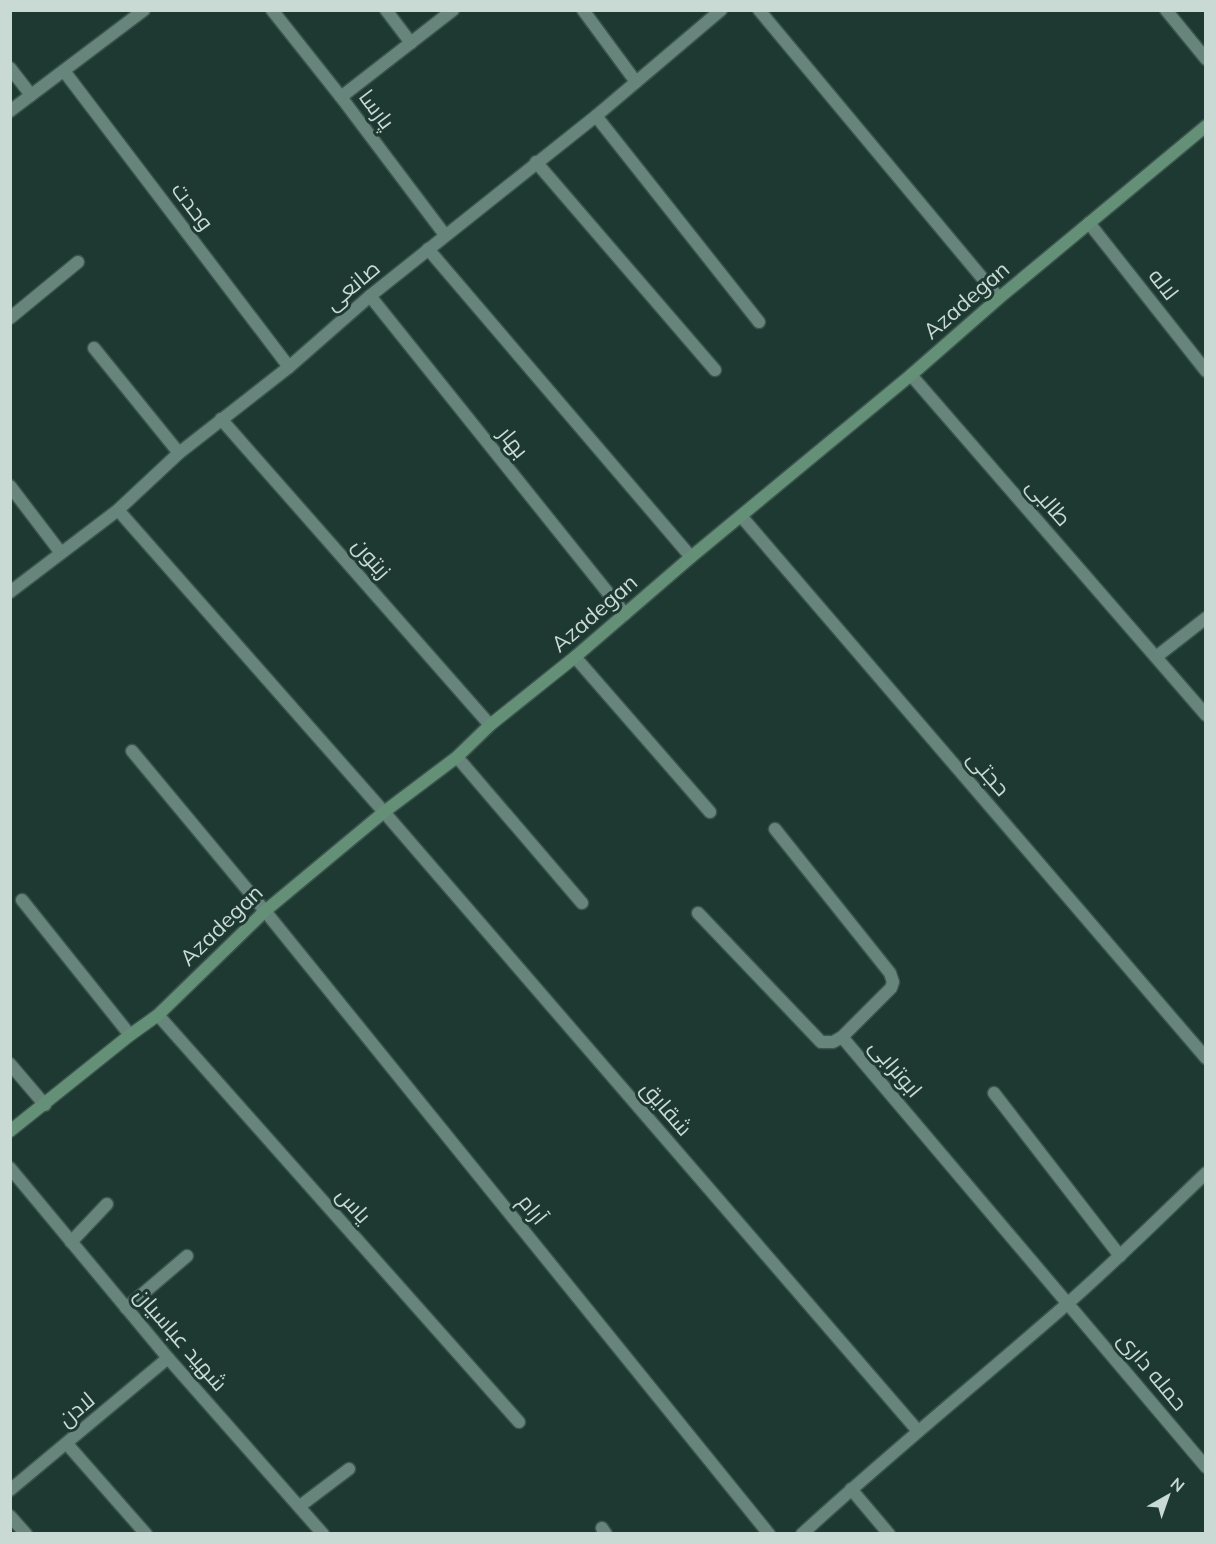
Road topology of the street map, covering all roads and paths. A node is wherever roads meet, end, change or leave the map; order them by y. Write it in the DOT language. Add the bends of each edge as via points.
graph roads {
  1 [pos="144,10"];
  2 [pos="272,10"];
  3 [pos="386,10"];
  4 [pos="453,10"];
  5 [pos="583,10"];
  6 [pos="759,10"];
  7 [pos="1166,10"];
  8 [pos="714,13"];
  9 [pos="411,43"];
  10 [pos="1206,59"];
  11 [pos="10,68"];
  12 [pos="63,70"];
  13 [pos="636,82"];
  14 [pos="31,95"];
  15 [pos="341,97"];
  16 [pos="10,111"];
  17 [pos="596,116"];
  18 [pos="1206,126"];
  19 [pos="536,162"];
  20 [pos="1089,223"];
  21 [pos="445,235"];
  22 [pos="428,249"];
  23 [pos="78,262"];
  24 [pos="370,296"];
  25 [pos="999,298"];
  26 [pos="10,318"];
  27 [pos="759,322"];
  28 [pos="94,348"];
  29 [pos="289,367"];
  30 [pos="715,369"];
  31 [pos="1206,371"];
  32 [pos="911,375"];
  33 [pos="221,419"];
  34 [pos="179,453"];
  35 [pos="10,486"];
  36 [pos="118,510"];
  37 [pos="741,516"];
  38 [pos="61,554"];
  39 [pos="691,557"];
  40 [pos="10,592"];
  41 [pos="625,614"];
  42 [pos="1206,618"];
  43 [pos="575,657"];
  44 [pos="1156,657"];
  45 [pos="1206,715"];
  46 [pos="490,725"];
  47 [pos="132,751"];
  48 [pos="457,757"];
  49 [pos="384,812"];
  50 [pos="710,812"];
  51 [pos="776,829"];
  52 [pos="22,900"];
  53 [pos="582,903"];
  54 [pos="265,911"];
  55 [pos="698,913"];
  56 [pos="158,1015"];
  57 [pos="130,1035"];
  58 [pos="842,1037"];
  59 [pos="1206,1058"];
  60 [pos="10,1064"];
  61 [pos="994,1092"];
  62 [pos="45,1105"];
  63 [pos="10,1131"];
  64 [pos="10,1168"];
  65 [pos="1206,1173"];
  66 [pos="107,1204"];
  67 [pos="71,1242"];
  68 [pos="187,1256"];
  69 [pos="1120,1256"];
  70 [pos="1068,1303"];
  71 [pos="126,1308"];
  72 [pos="168,1358"];
  73 [pos="519,1422"];
  74 [pos="918,1431"];
  75 [pos="67,1444"];
  76 [pos="1206,1467"];
  77 [pos="349,1469"];
  78 [pos="851,1489"];
  79 [pos="10,1490"];
  80 [pos="300,1506"];
  81 [pos="10,1516"];
  82 [pos="26,1533"];
  83 [pos="146,1533"];
  84 [pos="323,1533"];
  85 [pos="769,1533"];
  86 [pos="802,1533"];
  87 [pos="889,1533"];
  1 -- 12 [label="street"];
  2 -- 15 [label="street, پارسا"];
  3 -- 9 [label="street"];
  4 -- 9 [label="street"];
  5 -- 13 [label="street"];
  6 -- 25 [label="street"];
  7 -- 10 [label="street"];
  8 -- 13 [label="street, صانعی"];
  9 -- 15 [label="street"];
  11 -- 14 [label="street"];
  12 -- 14 [label="street"];
  12 -- 29 [label="street, وحدت"];
  13 -- 17 [label="street, صانعی"];
  14 -- 16 [label="street"];
  15 -- 21 [label="street, پارسا"];
  17 -- 19 [label="street, صانعی"];
  17 -- 27 [label="street"];
  18 -- 20 [label="street, Azadegan"];
  19 -- 21 [label="street, صانعی"];
  19 -- 30 [label="street"];
  20 -- 25 [label="street, Azadegan"];
  20 -- 31 [label="street, لاله"];
  21 -- 22 [label="street, صانعی"];
  22 -- 24 [label="street, صانعی"];
  22 -- 39 [label="street"];
  23 -- 26 [label="street"];
  24 -- 29 [label="street, صانعی"];
  24 -- 41 [label="street, بهار"];
  25 -- 32 [label="street, Azadegan"];
  28 -- 34 [label="street"];
  29 -- 33 [label="street, صانعی"];
  32 -- 37 [label="street, Azadegan"];
  32 -- 44 [label="street, طالبی"];
  33 -- 34 [label="street, صانعی"];
  33 -- 46 [label="street, زیتون"];
  34 -- 36 [label="street, صانعی"];
  35 -- 38 [label="street"];
  36 -- 38 [label="street, صانعی"];
  36 -- 49 [label="street, شقایق"];
  37 -- 39 [label="street, Azadegan"];
  37 -- 59 [label="street, حجتی"];
  38 -- 40 [label="street, صانعی"];
  39 -- 41 [label="street, Azadegan"];
  41 -- 43 [label="street, Azadegan"];
  42 -- 44 [label="street"];
  43 -- 46 [label="street, Azadegan"];
  43 -- 50 [label="street"];
  44 -- 45 [label="street, طالبی"];
  46 -- 48 [label="street, Azadegan"];
  47 -- 54 [label="street, آرام"];
  48 -- 49 [label="street, Azadegan"];
  48 -- 53 [label="street"];
  49 -- 54 [label="street, Azadegan"];
  49 -- 74 [label="street, شقایق"];
  51 -- 58 [label="street, ابوترابی" via="890,973 893,982"];
  52 -- 57 [label="street"];
  54 -- 56 [label="street, Azadegan"];
  54 -- 85 [label="street, آرام"];
  55 -- 58 [label="street" via="821,1042"];
  56 -- 57 [label="street, Azadegan"];
  56 -- 73 [label="street, یاس"];
  57 -- 62 [label="street, Azadegan"];
  58 -- 70 [label="street, ابوترابی"];
  60 -- 62 [label="street"];
  61 -- 69 [label="street"];
  62 -- 63 [label="street, Azadegan"];
  64 -- 67 [label="street, شهید عباسیان"];
  65 -- 69 [label="street"];
  66 -- 67 [label="street"];
  67 -- 71 [label="street, شهید عباسیان"];
  68 -- 71 [label="street"];
  69 -- 70 [label="street"];
  70 -- 74 [label="street"];
  70 -- 76 [label="street, حمله داری"];
  71 -- 72 [label="street, شهید عباسیان"];
  72 -- 75 [label="street, لادن"];
  72 -- 80 [label="street, شهید عباسیان"];
  74 -- 78 [label="street"];
  75 -- 79 [label="street, لادن"];
  75 -- 83 [label="street"];
  77 -- 80 [label="street"];
  78 -- 86 [label="street"];
  78 -- 87 [label="street"];
  80 -- 84 [label="street, شهید عباسیان"];
  81 -- 82 [label="street"];
}
